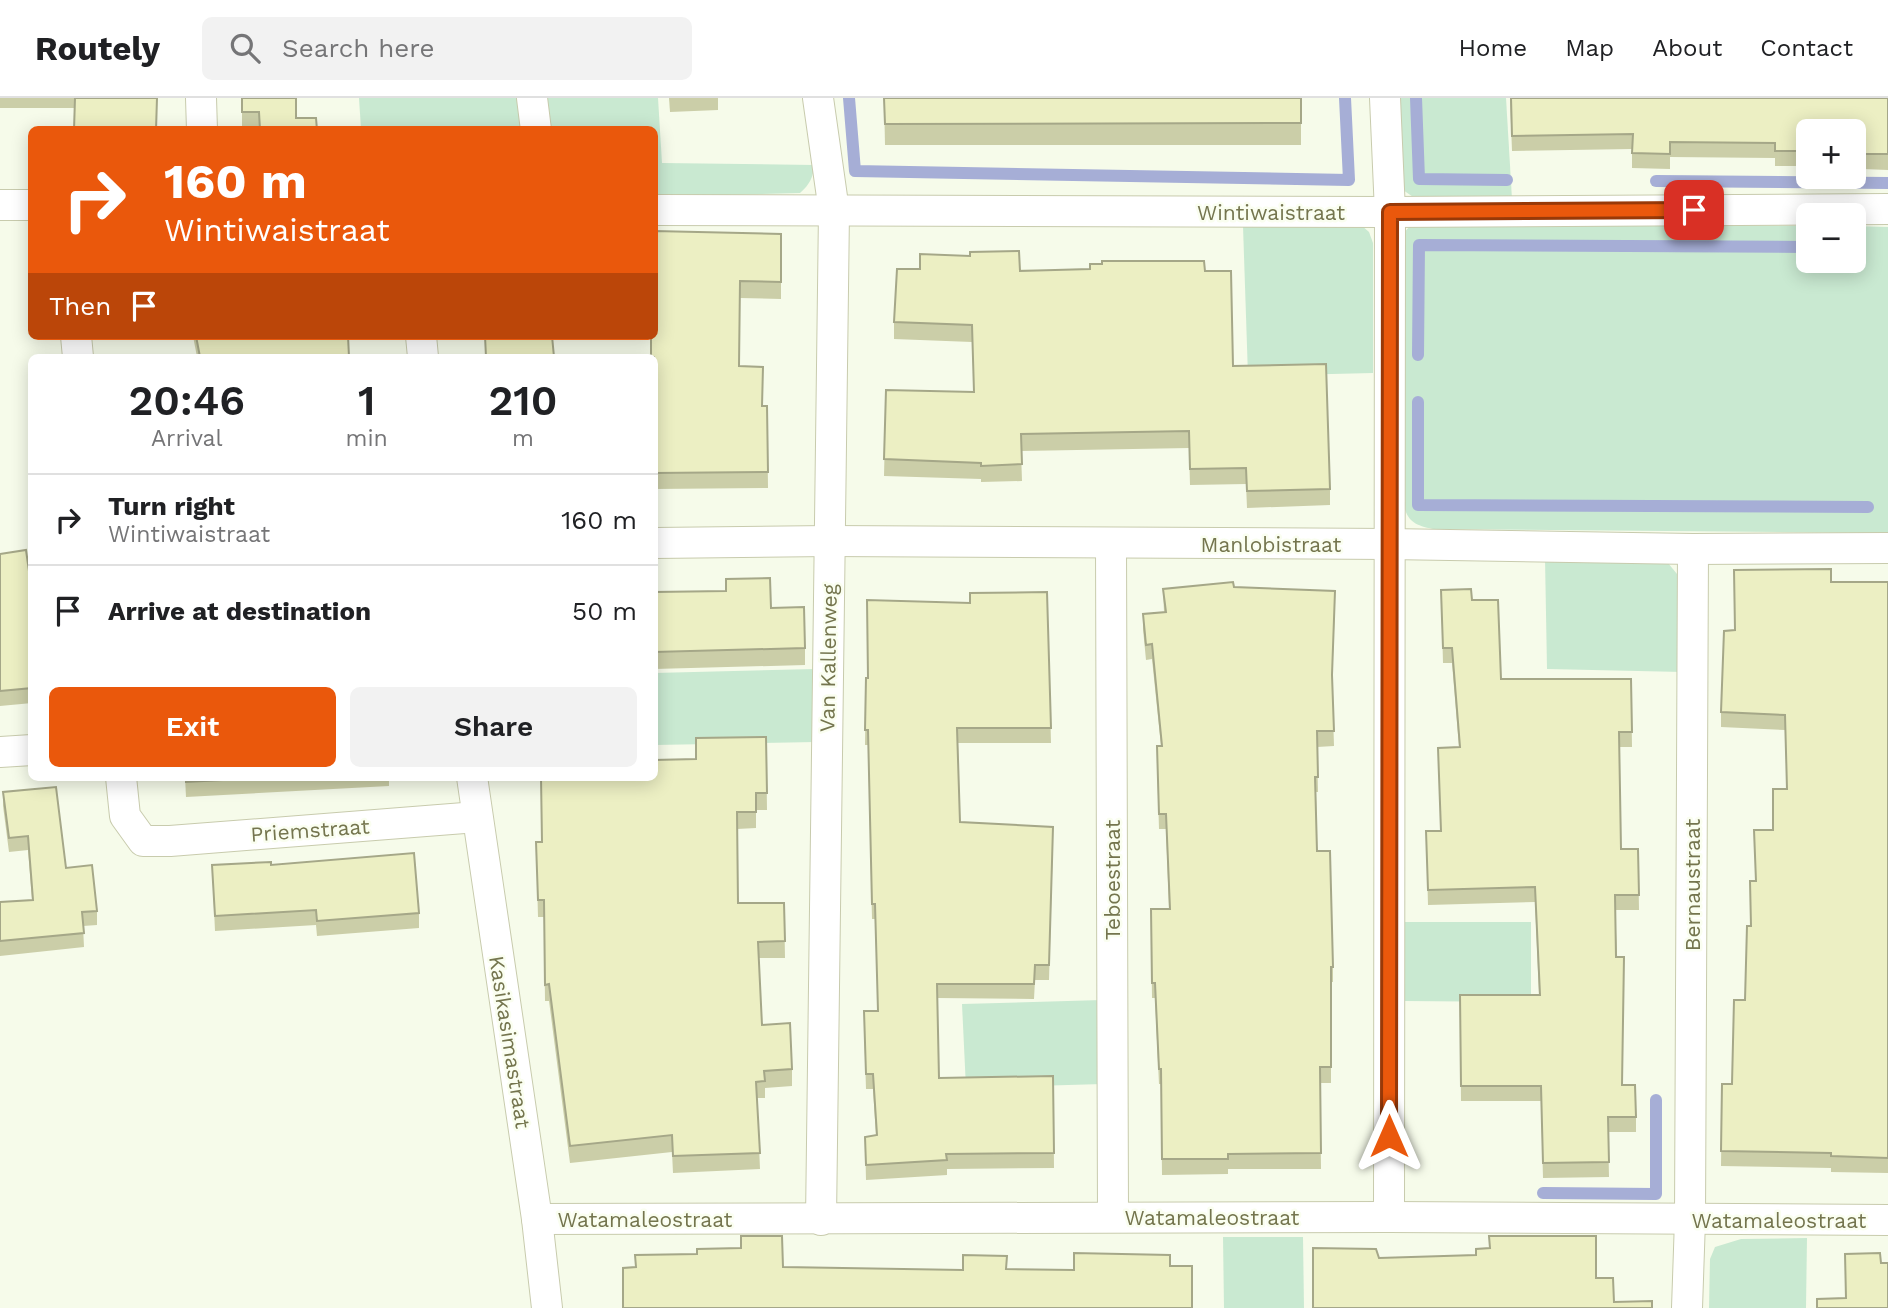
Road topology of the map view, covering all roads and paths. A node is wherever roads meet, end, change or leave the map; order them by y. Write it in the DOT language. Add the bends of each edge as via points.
graph roads {
  1 [pos="201,98"];
  2 [pos="531,98"];
  3 [pos="818,98"];
  4 [pos="1385,98"];
  5 [pos="202,126"];
  6 [pos="535,126"];
  7 [pos="0,205"];
  8 [pos="28,205"];
  9 [pos="1888,209"];
  10 [pos="658,210"];
  11 [pos="834,211"];
  12 [pos="1390,212"];
  13 [pos="829,541"];
  14 [pos="658,542"];
  15 [pos="1111,544"];
  16 [pos="1389,544"];
  17 [pos="1888,548"];
  18 [pos="1693,549"];
  19 [pos="28,750"];
  20 [pos="0,752"];
  21 [pos="121,781"];
  22 [pos="472,781"];
  23 [pos="477,817"];
  24 [pos="1113,1216"];
  25 [pos="1389,1217"];
  26 [pos="537,1219"];
  27 [pos="821,1220"];
  28 [pos="1690,1220"];
  29 [pos="1888,1220"];
  30 [pos="547,1308"];
  31 [pos="1687,1308"];
  1 -- 5 [label="street"];
  2 -- 6 [label="street"];
  3 -- 11 [label="street, Van Kallenweg"];
  4 -- 12 [label="street"];
  7 -- 8 [label="street"];
  9 -- 12 [label="street, Wintiwaistraat"];
  10 -- 11 [label="street, Wintiwaistraat"];
  11 -- 12 [label="street, Wintiwaistraat"];
  11 -- 13 [label="street, Van Kallenweg"];
  12 -- 16 [label="street"];
  13 -- 14 [label="street, Manlobistraat"];
  13 -- 15 [label="street, Manlobistraat"];
  13 -- 27 [label="street, Van Kallenweg"];
  15 -- 16 [label="street, Manlobistraat"];
  15 -- 24 [label="street, Teboestraat"];
  16 -- 18 [label="street, Manlobistraat"];
  16 -- 25 [label="street"];
  17 -- 18 [label="street, Manlobistraat"];
  18 -- 28 [label="street, Bernaustraat"];
  19 -- 20 [label="street"];
  21 -- 23 [label="street, Priemstraat" via="125,816 143,841"];
  22 -- 23 [label="street, Kasikasimastraat"];
  23 -- 26 [label="street, Kasikasimastraat"];
  24 -- 25 [label="street, Watamaleostraat"];
  24 -- 27 [label="street, Watamaleostraat"];
  25 -- 28 [label="street, Watamaleostraat"];
  26 -- 27 [label="street, Watamaleostraat"];
  26 -- 30 [label="street, Kasikasimastraat"];
  28 -- 29 [label="street, Watamaleostraat"];
  28 -- 31 [label="street, Bernaustraat"];
}
